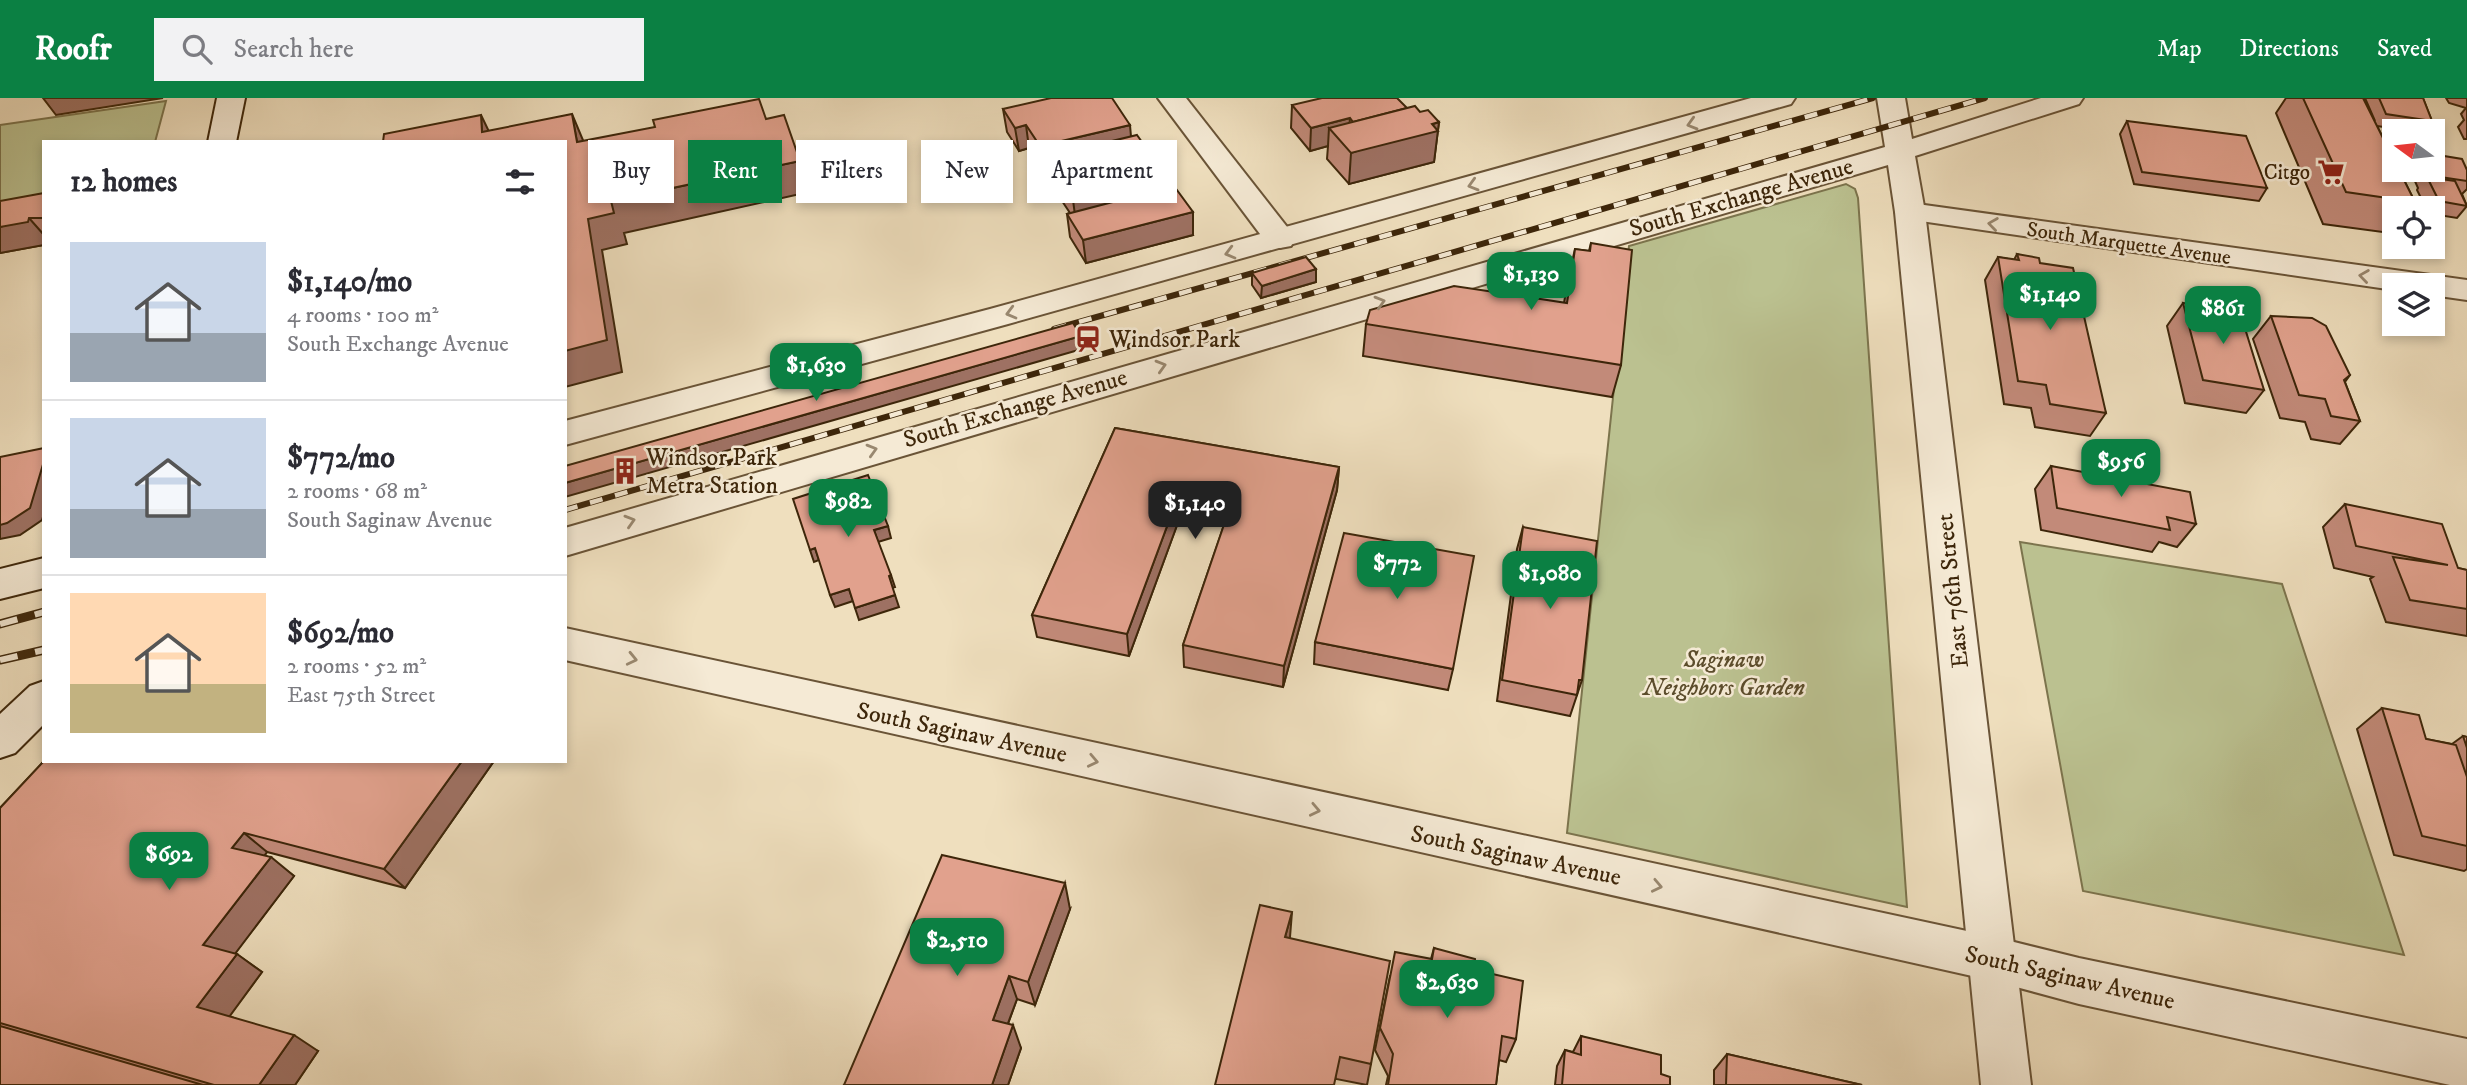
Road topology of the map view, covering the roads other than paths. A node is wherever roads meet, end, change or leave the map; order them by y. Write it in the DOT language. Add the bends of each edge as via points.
graph roads {
  1 [pos="231,98"];
  2 [pos="1172,98"];
  3 [pos="1781,98"];
  4 [pos="1891,98"];
  5 [pos="2069,98"];
  6 [pos="222,140"];
  7 [pos="1900,152"];
  8 [pos="1910,212"];
  9 [pos="1280,239"];
  10 [pos="2382,278"];
  11 [pos="2445,287"];
  12 [pos="2467,290"];
  13 [pos="567,432"];
  14 [pos="567,541"];
  15 [pos="42,574"];
  16 [pos="0,584"];
  17 [pos="567,644"];
  18 [pos="42,698"];
  19 [pos="42,699"];
  20 [pos="0,709"];
  21 [pos="0,740"];
  22 [pos="1990,958"];
  23 [pos="2467,1064"];
  24 [pos="2006,1085"];
  1 -- 6 [label="street"];
  2 -- 9 [label="street"];
  3 -- 9 [label="street, one-way"];
  4 -- 7 [label="street, East 76th Street"];
  5 -- 7 [label="street, South Exchange Avenue"];
  7 -- 8 [label="street, East 76th Street"];
  14 -- 7 [label="street, South Exchange Avenue, one-way"];
  10 -- 8 [label="street, South Marquette Avenue, one-way"];
  8 -- 22 [label="street, East 76th Street"];
  9 -- 13 [label="street, one-way"];
  11 -- 12 [label="street, South Marquette Avenue"];
  15 -- 16 [label="street"];
  17 -- 22 [label="street, South Saginaw Avenue, one-way"];
  18 -- 20 [label="street"];
  19 -- 21 [label="street"];
  22 -- 23 [label="street, South Saginaw Avenue"];
  22 -- 24 [label="street, East 76th Street"];
}
